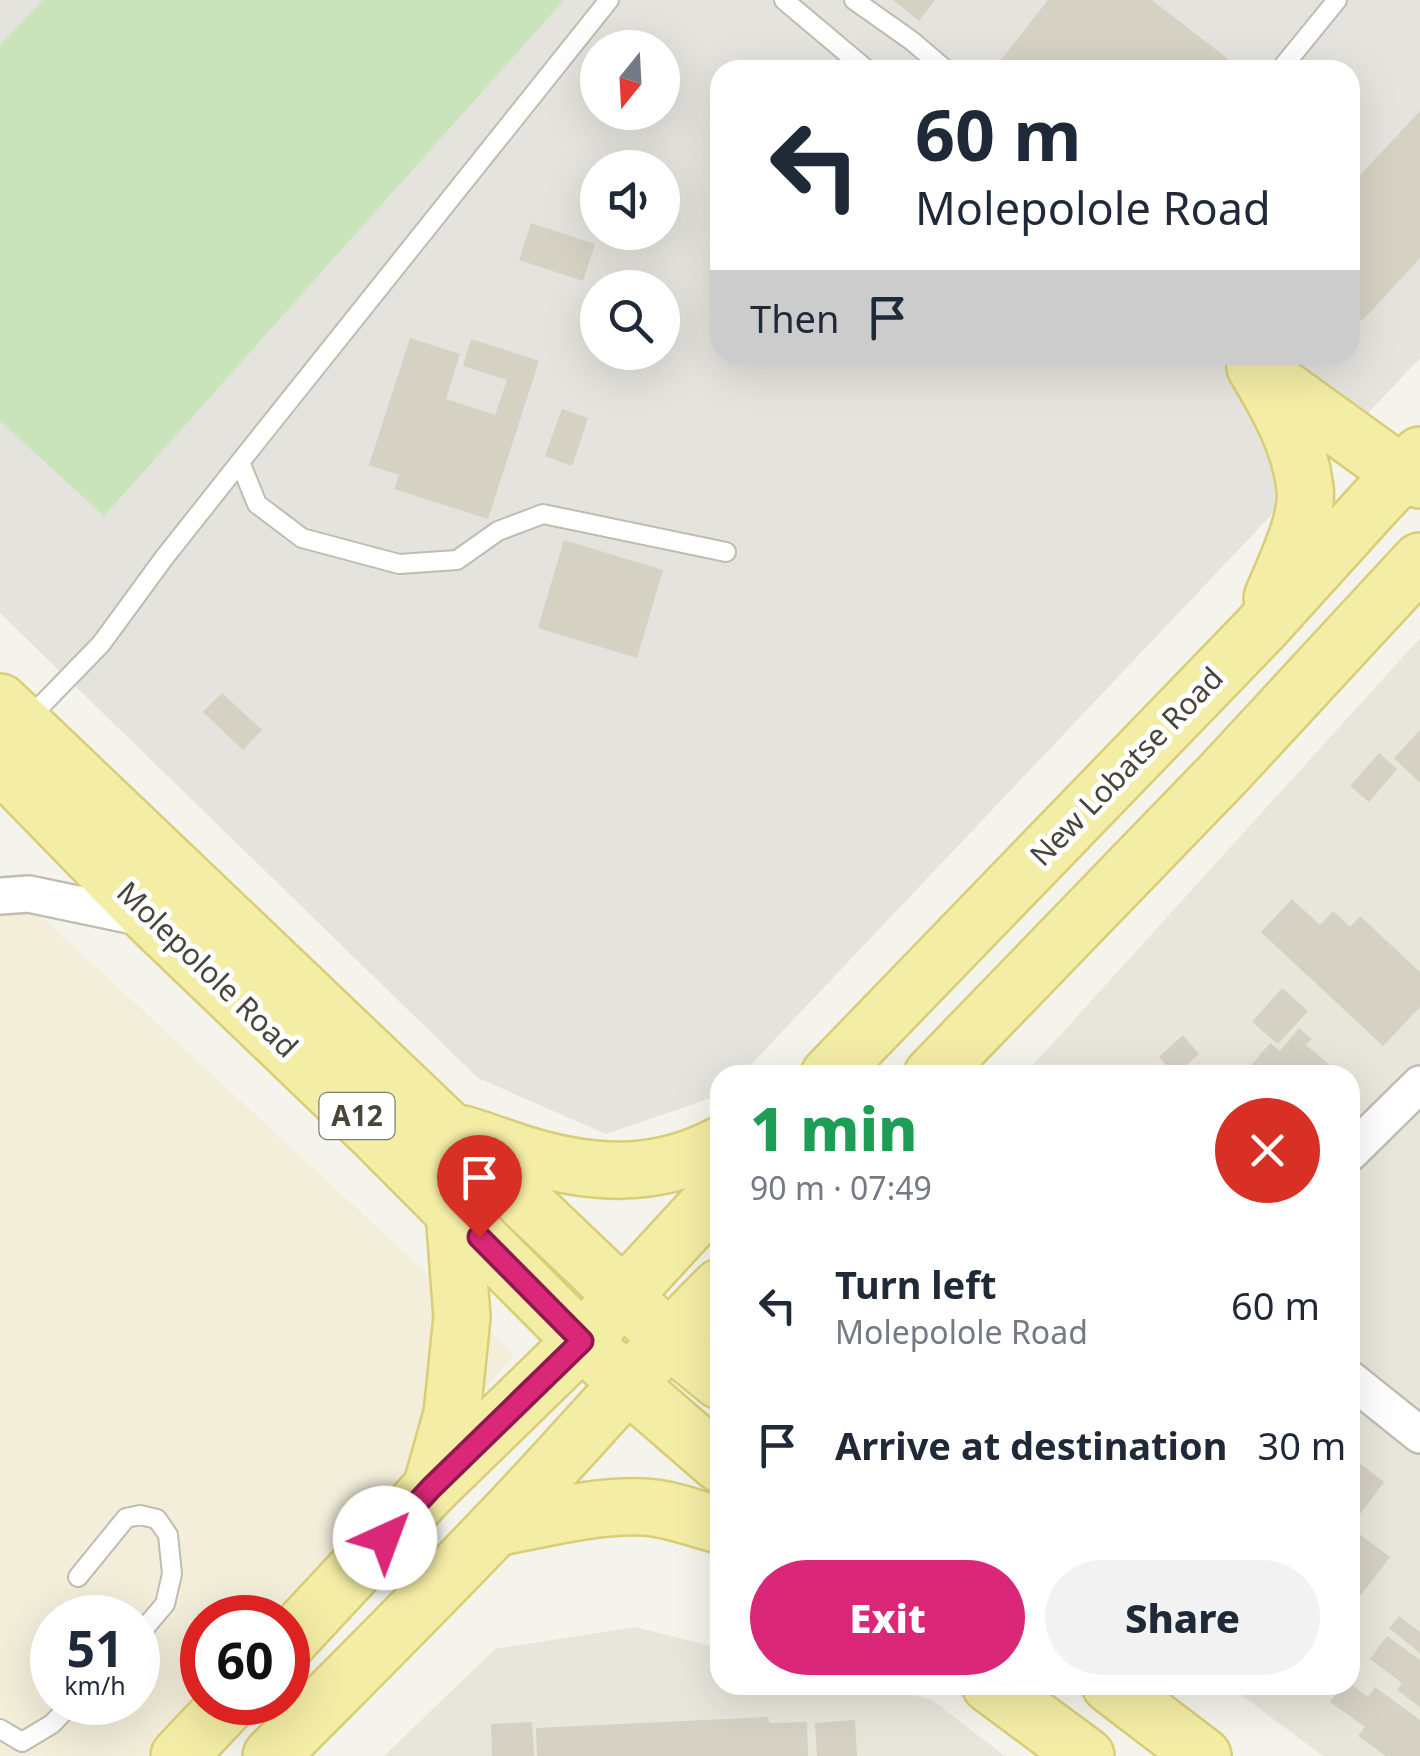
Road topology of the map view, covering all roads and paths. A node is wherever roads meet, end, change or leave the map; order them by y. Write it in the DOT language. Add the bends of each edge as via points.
graph roads {
  1 [pos="609,0"];
  2 [pos="784,0"];
  3 [pos="854,0"];
  4 [pos="1337,0"];
  5 [pos="855,60"];
  6 [pos="934,60"];
  7 [pos="1288,60"];
  8 [pos="1249,365"];
  9 [pos="1252,365"];
  10 [pos="240,462"];
  11 [pos="1414,470"];
  12 [pos="726,552"];
  13 [pos="1420,562"];
  14 [pos="1260,629"];
  15 [pos="9,731"];
  16 [pos="0,896"];
  17 [pos="154,921"];
  18 [pos="839,1065"];
  19 [pos="942,1065"];
  20 [pos="1420,1084"];
  21 [pos="451,1130"];
  22 [pos="1360,1143"];
  23 [pos="710,1150"];
  24 [pos="710,1203"];
  25 [pos="454,1212"];
  26 [pos="623,1296"];
  27 [pos="710,1297"];
  28 [pos="668,1339"];
  29 [pos="582,1341"];
  30 [pos="710,1372"];
  31 [pos="628,1385"];
  32 [pos="1360,1388"];
  33 [pos="1420,1435"];
  34 [pos="710,1455"];
  35 [pos="431,1488"];
  36 [pos="710,1522"];
  37 [pos="495,1528"];
  38 [pos="78,1576"];
  39 [pos="160,1610"];
  40 [pos="310,1618"];
  41 [pos="1004,1695"];
  42 [pos="1123,1695"];
  43 [pos="50,1725"];
  44 [pos="208,1725"];
  45 [pos="0,1729"];
  46 [pos="179,1756"];
  47 [pos="271,1756"];
  48 [pos="1086,1756"];
  49 [pos="1202,1756"];
  1 -- 10 [label="lane"];
  2 -- 5 [label="lane"];
  3 -- 6 [label="lane"];
  4 -- 7 [label="lane"];
  8 -- 14 [label="main road" via="1280,408 1306,490"];
  9 -- 11 [label="main road"];
  10 -- 12 [label="lane" via="257,504 302,538 399,564 457,560 498,530 543,514"];
  10 -- 15 [label="lane" via="101,644"];
  11 -- 14 [label="main road, New Lobatse Road" via="1376,500"];
  13 -- 19 [label="main road"];
  14 -- 18 [label="main road, New Lobatse Road"];
  15 -- 17 [label="main road, Molepolole Road / A12"];
  15 -- 21 [label="main road, Molepolole Road / A12"];
  16 -- 17 [label="street" via="29,894"];
  17 -- 25 [label="main road, Molepolole Road / A12"];
  20 -- 22 [label="street"];
  21 -- 23 [label="main road" via="520,1154 610,1172 664,1166"];
  21 -- 26 [label="main road, Molepolole Road / A12"];
  24 -- 26 [label="main road"];
  25 -- 29 [label="main road, Molepolole Road / A12"];
  25 -- 35 [label="main road" via="462,1317 452,1414"];
  26 -- 28 [label="main road, Molepolole Road / A12"];
  26 -- 29 [label="main road"];
  27 -- 28 [label="main road"];
  28 -- 30 [label="main road, Molepolole Road / A12"];
  28 -- 31 [label="main road"];
  29 -- 31 [label="main road, Molepolole Road / A12"];
  29 -- 35 [label="main road"];
  31 -- 34 [label="main road, Molepolole Road / A12"];
  31 -- 37 [label="main road"];
  32 -- 33 [label="street"];
  35 -- 40 [label="main road"];
  36 -- 37 [label="main road" via="644,1507"];
  37 -- 47 [label="main road"];
  38 -- 39 [label="lane" via="126,1518 157,1519 168,1535 172,1574"];
  41 -- 48 [label="main road"];
  42 -- 49 [label="main road"];
  43 -- 45 [label="lane" via="22,1742"];
  44 -- 46 [label="main road"];
}
